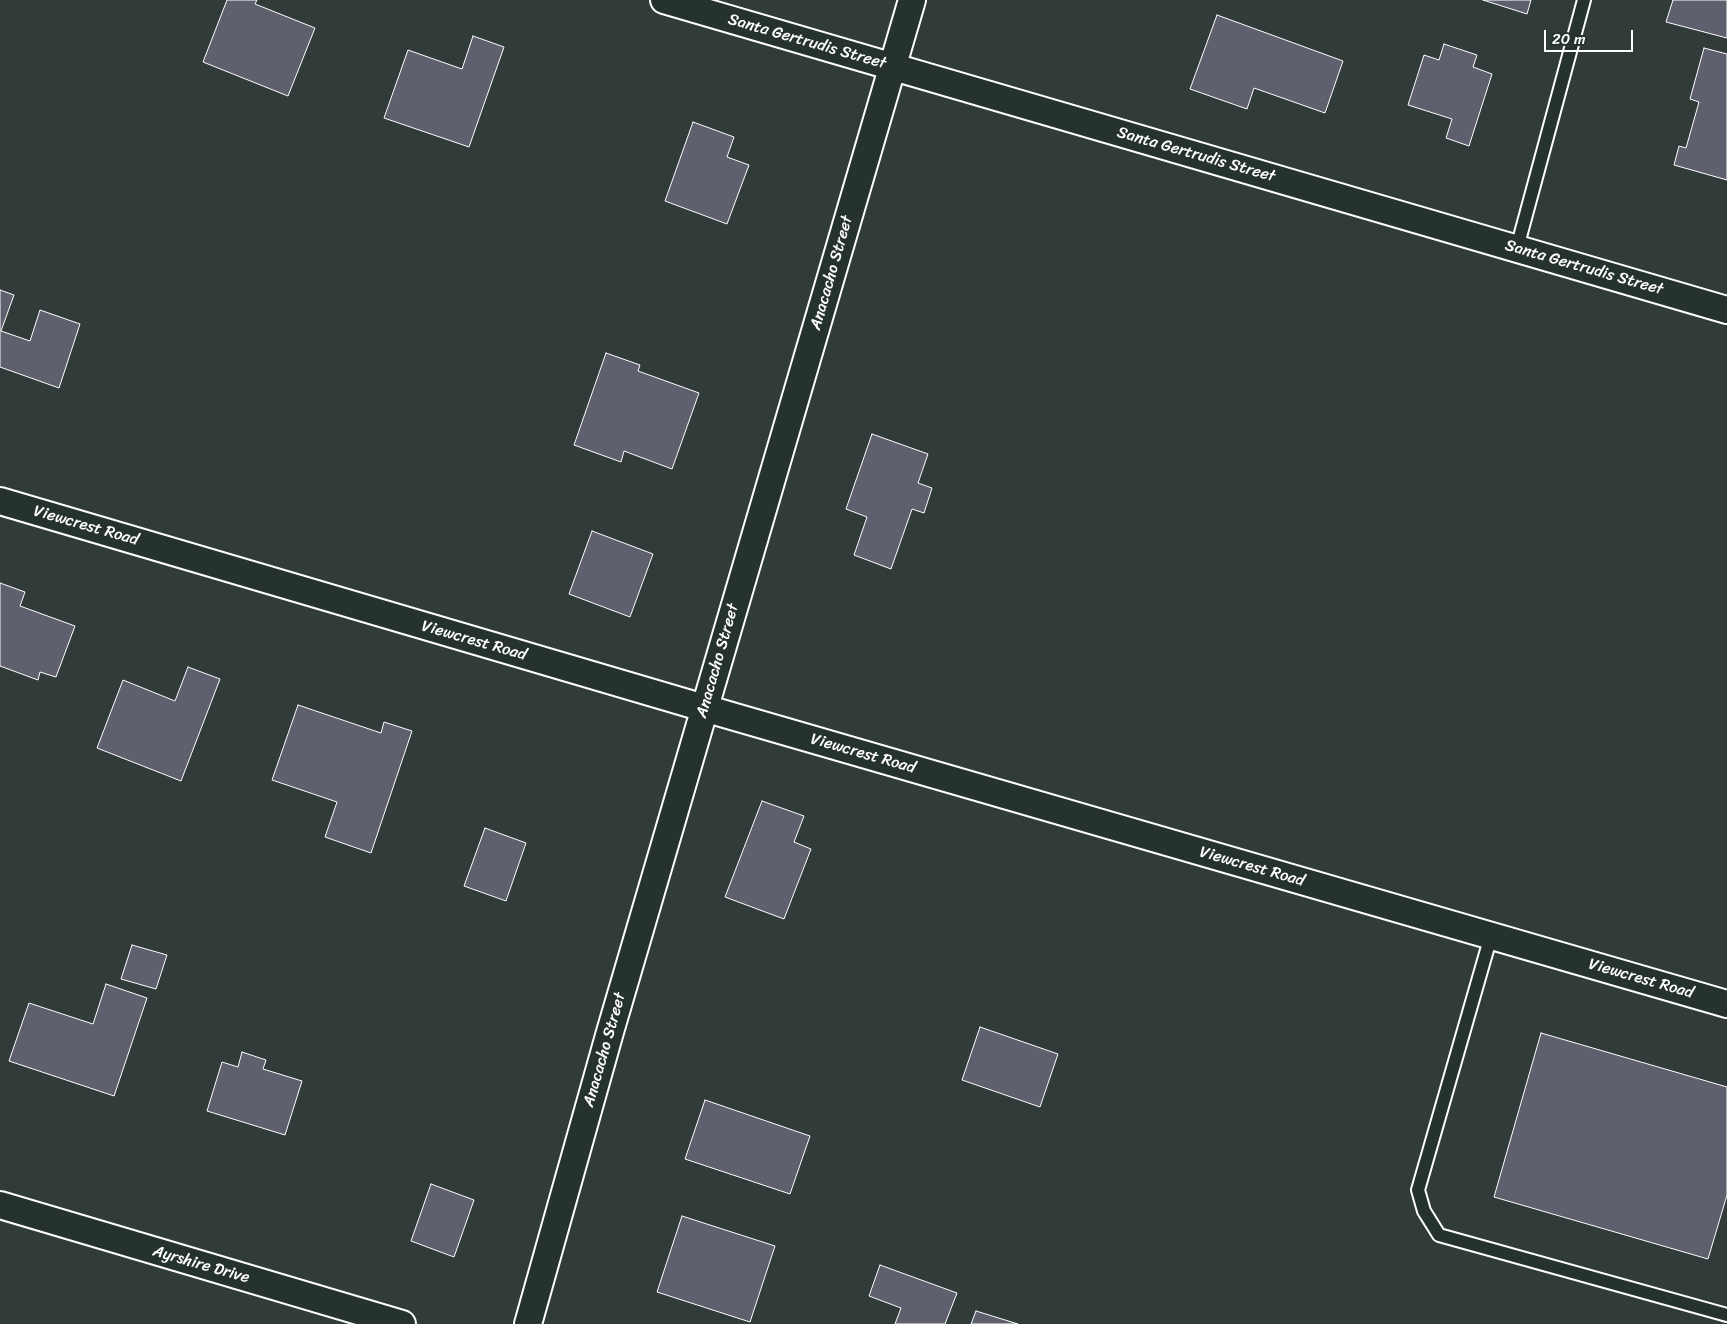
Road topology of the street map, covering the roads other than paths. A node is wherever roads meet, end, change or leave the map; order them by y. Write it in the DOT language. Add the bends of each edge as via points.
graph roads {
  1 [pos="664,0"];
  2 [pos="912,0"];
  3 [pos="1584,0"];
  4 [pos="892,67"];
  5 [pos="1517,248"];
  6 [pos="1727,310"];
  7 [pos="0,501"];
  8 [pos="704,708"];
  9 [pos="1491,936"];
  10 [pos="1727,1004"];
  11 [pos="0,1205"];
  12 [pos="1726,1313"];
  13 [pos="402,1324"];
  14 [pos="528,1324"];
  1 -- 4 [label="street, Santa Gertrudis Street"];
  2 -- 4 [label="street, Anacacho Street"];
  3 -- 5 [label="lane"];
  4 -- 5 [label="street, Santa Gertrudis Street"];
  4 -- 8 [label="street, Anacacho Street"];
  5 -- 6 [label="street, Santa Gertrudis Street"];
  7 -- 8 [label="street, Viewcrest Road"];
  8 -- 9 [label="street, Viewcrest Road"];
  8 -- 14 [label="street, Anacacho Street"];
  9 -- 10 [label="street, Viewcrest Road"];
  9 -- 12 [label="lane" via="1418,1190 1424,1211 1439,1235"];
  11 -- 13 [label="street, Ayrshire Drive"];
}
